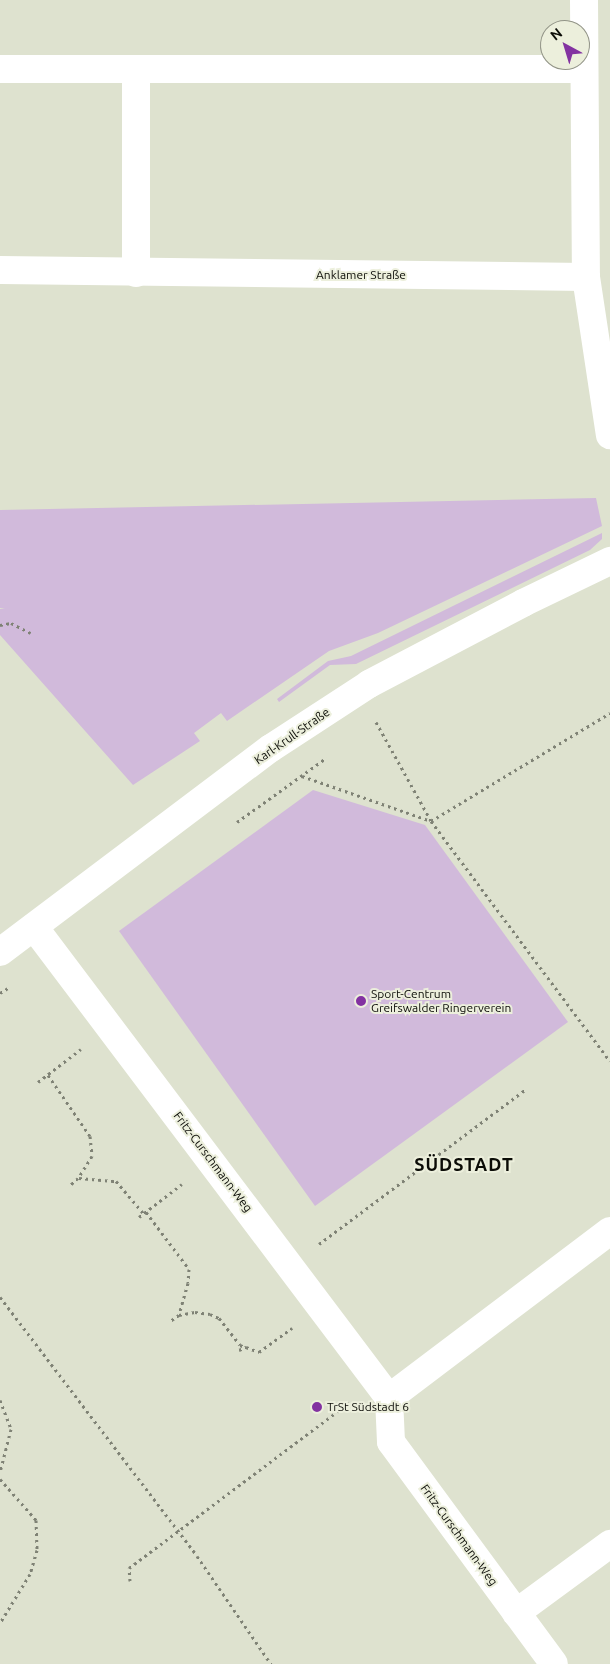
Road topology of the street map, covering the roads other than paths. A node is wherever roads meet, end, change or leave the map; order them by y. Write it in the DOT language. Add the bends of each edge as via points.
graph roads {
  1 [pos="584,0"];
  2 [pos="583,20"];
  3 [pos="0,69"];
  4 [pos="540,69"];
  5 [pos="136,70"];
  6 [pos="582,70"];
  7 [pos="0,270"];
  8 [pos="136,273"];
  9 [pos="586,277"];
  10 [pos="610,434"];
  11 [pos="610,561"];
  12 [pos="34,927"];
  13 [pos="0,952"];
  14 [pos="610,1231"];
  15 [pos="383,1390"];
  16 [pos="610,1544"];
  17 [pos="516,1613"];
  18 [pos="554,1664"];
  1 -- 2 [label="street"];
  3 -- 5 [label="street"];
  4 -- 5 [label="street"];
  5 -- 8 [label="street"];
  6 -- 9 [label="street"];
  7 -- 8 [label="street, Anklamer Straße"];
  8 -- 9 [label="street, Anklamer Straße"];
  9 -- 10 [label="street"];
  11 -- 12 [label="street, Karl-Krull-Straße" via="523,602 369,684 271,748"];
  12 -- 13 [label="street, Karl-Krull-Straße"];
  12 -- 15 [label="street, Fritz-Curschmann-Weg" via="56,952"];
  14 -- 15 [label="street"];
  15 -- 17 [label="street, Fritz-Curschmann-Weg" via="391,1442"];
  16 -- 17 [label="street"];
  17 -- 18 [label="street, Fritz-Curschmann-Weg"];
}
